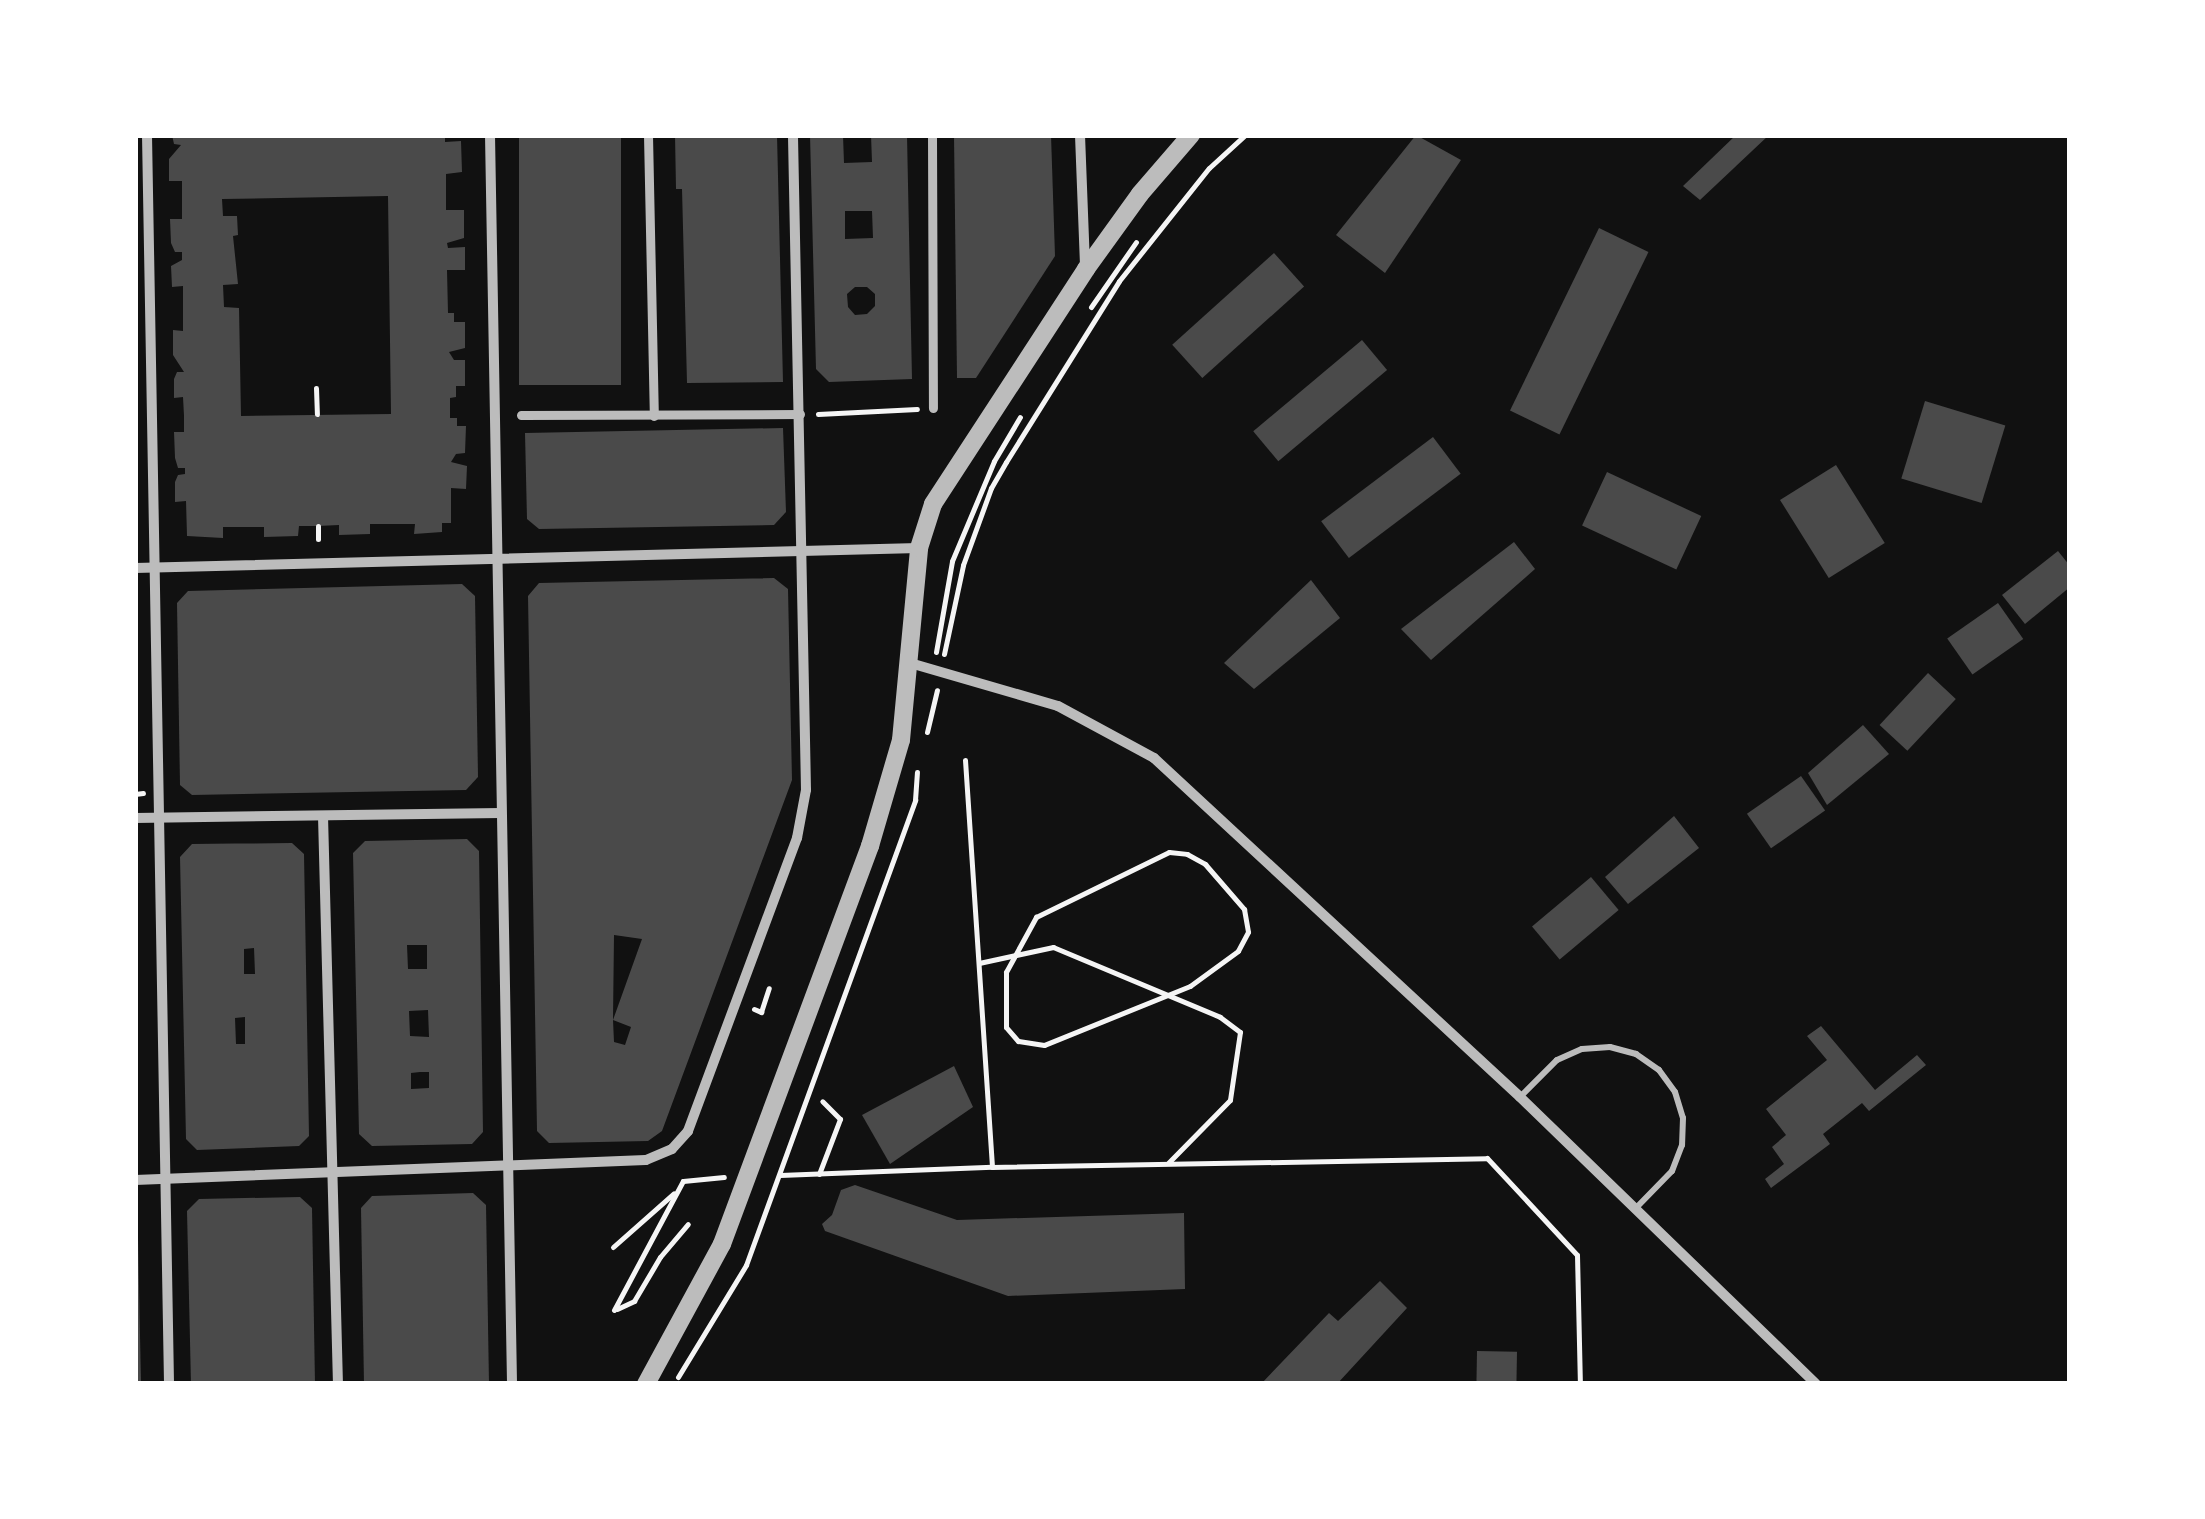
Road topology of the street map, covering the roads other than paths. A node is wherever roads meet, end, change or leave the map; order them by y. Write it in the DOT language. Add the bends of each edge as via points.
graph roads {
  1 [pos="148,135"];
  2 [pos="490,135"];
  3 [pos="648,135"];
  4 [pos="793,135"];
  5 [pos="932,135"];
  6 [pos="1080,135"];
  7 [pos="1192,135"];
  8 [pos="1086,269"];
  9 [pos="933,408"];
  10 [pos="800,414"];
  11 [pos="521,415"];
  12 [pos="654,416"];
  13 [pos="918,548"];
  14 [pos="804,552"];
  15 [pos="497,561"];
  16 [pos="135,568"];
  17 [pos="156,568"];
  18 [pos="910,663"];
  19 [pos="501,813"];
  20 [pos="323,816"];
  21 [pos="135,818"];
  22 [pos="160,818"];
  23 [pos="1520,1097"];
  24 [pos="507,1165"];
  25 [pos="332,1172"];
  26 [pos="135,1180"];
  27 [pos="165,1180"];
  28 [pos="1636,1209"];
  29 [pos="169,1384"];
  30 [pos="338,1384"];
  31 [pos="512,1384"];
  32 [pos="646,1384"];
  33 [pos="1816,1384"];
  1 -- 17 [label="street"];
  2 -- 15 [label="street"];
  3 -- 12 [label="street"];
  4 -- 10 [label="street"];
  5 -- 9 [label="street"];
  6 -- 8 [label="street"];
  7 -- 8 [label="street"];
  8 -- 13 [label="street" via="946,480"];
  10 -- 12 [label="street"];
  10 -- 14 [label="street"];
  11 -- 12 [label="street"];
  13 -- 14 [label="street"];
  13 -- 18 [label="street"];
  14 -- 15 [label="street"];
  14 -- 24 [label="street" via="806,790 797,838 688,1131 672,1149 646,1160"];
  15 -- 17 [label="street"];
  15 -- 19 [label="street"];
  16 -- 17 [label="street"];
  17 -- 22 [label="street"];
  18 -- 23 [label="street" via="1058,706 1154,758"];
  18 -- 32 [label="street" via="901,740 870,846 722,1244"];
  19 -- 20 [label="street"];
  19 -- 24 [label="street"];
  20 -- 22 [label="street"];
  20 -- 25 [label="street"];
  21 -- 22 [label="street"];
  22 -- 27 [label="street"];
  23 -- 28 [label="street"];
  23 -- 28 [label="lane" via="1557,1060 1582,1049 1623,1050 1658,1070 1675,1092 1682,1145 1672,1171"];
  24 -- 25 [label="street"];
  24 -- 31 [label="street"];
  25 -- 27 [label="street"];
  25 -- 30 [label="street"];
  26 -- 27 [label="street"];
  27 -- 29 [label="street"];
  28 -- 33 [label="street"];
}
